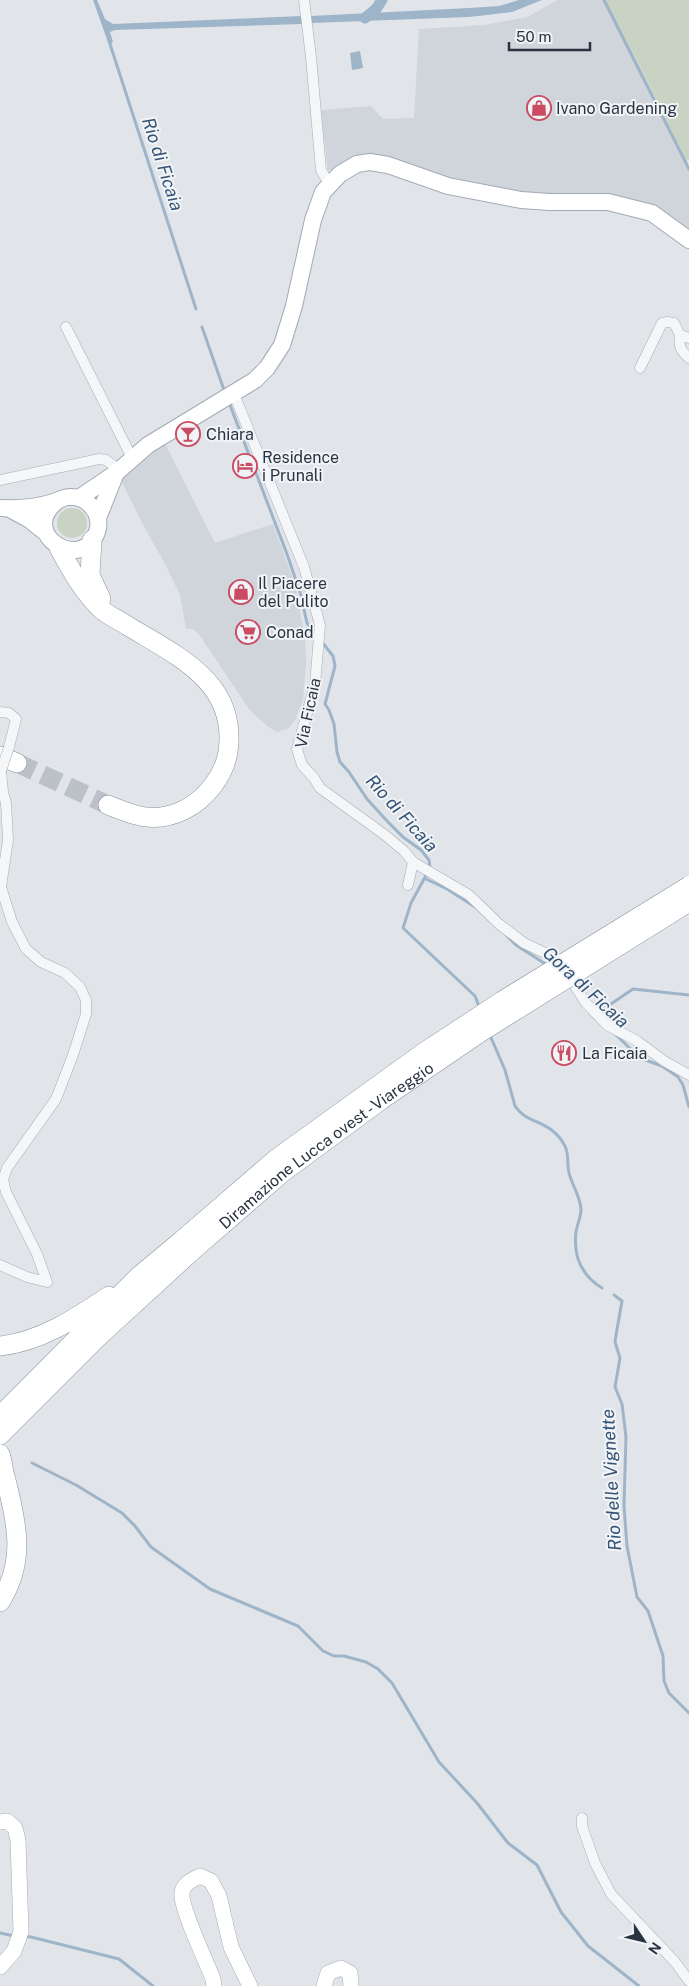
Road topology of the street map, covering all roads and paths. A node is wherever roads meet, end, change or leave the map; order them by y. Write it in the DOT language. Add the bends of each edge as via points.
graph roads {
  1 [pos="304,0"];
  2 [pos="329,184"];
  3 [pos="689,240"];
  4 [pos="66,327"];
  5 [pos="685,337"];
  6 [pos="689,358"];
  7 [pos="640,368"];
  8 [pos="234,394"];
  9 [pos="132,458"];
  10 [pos="118,472"];
  11 [pos="0,480"];
  12 [pos="79,498"];
  13 [pos="56,502"];
  14 [pos="4,508"];
  15 [pos="98,518"];
  16 [pos="46,533"];
  17 [pos="92,540"];
  18 [pos="59,548"];
  19 [pos="118,620"];
  20 [pos="0,712"];
  21 [pos="7,759"];
  22 [pos="108,805"];
  23 [pos="414,862"];
  24 [pos="408,885"];
  25 [pos="689,886"];
  26 [pos="689,902"];
  27 [pos="547,954"];
  28 [pos="575,986"];
  29 [pos="689,1075"];
  30 [pos="186,1246"];
  31 [pos="0,1265"];
  32 [pos="139,1276"];
  33 [pos="91,1334"];
  34 [pos="8,1346"];
  35 [pos="0,1416"];
  36 [pos="0,1435"];
  37 [pos="0,1454"];
  38 [pos="3,1474"];
  39 [pos="0,1602"];
  40 [pos="582,1818"];
  41 [pos="0,1822"];
  42 [pos="0,1967"];
  43 [pos="689,1981"];
  44 [pos="214,1986"];
  45 [pos="250,1986"];
  46 [pos="324,1986"];
  47 [pos="352,1986"];
  1 -- 2 [label="street" via="321,170"];
  2 -- 3 [label="main road" via="357,164 370,162 448,186 521,200 608,202 652,213"];
  2 -- 8 [label="main road" via="313,220 282,345 262,373"];
  4 -- 9 [label="street"];
  5 -- 6 [label="street" via="679,341 681,350"];
  5 -- 7 [label="street" via="674,323 662,323"];
  8 -- 9 [label="main road" via="148,445"];
  8 -- 23 [label="street, Via Ficaia" via="304,567 320,625 315,684 297,749 302,765 320,788 385,834"];
  9 -- 10 [label="main road"];
  10 -- 11 [label="street" via="106,460 99,460"];
  10 -- 12 [label="main road"];
  10 -- 15 [label="main road"];
  12 -- 13 [label="main road" via="67,497"];
  12 -- 15 [label="main road" via="92,507"];
  13 -- 14 [label="main road"];
  13 -- 16 [label="main road" via="46,516"];
  14 -- 16 [label="main road" via="30,520"];
  15 -- 17 [label="main road" via="98,528"];
  16 -- 18 [label="main road"];
  17 -- 18 [label="main road" via="77,550"];
  17 -- 19 [label="highway" via="90,575 101,598"];
  18 -- 19 [label="highway" via="92,600"];
  19 -- 22 [label="highway" via="202,675 224,705 229,742 227,759 215,782 189,807 152,818"];
  20 -- 21 [label="street" via="8,712 16,718"];
  21 -- 31 [label="street" via="3,792 8,840 1,887 12,922 26,949 80,987 86,1000 86,1014 56,1099 6,1168 3,1180 47,1282"];
  23 -- 24 [label="street"];
  23 -- 27 [label="street, Via Ficaia" via="469,895 499,924"];
  25 -- 30 [label="highway, Diramazione Lucca ovest - Viareggio, bridge" via="423,1053 276,1160"];
  26 -- 30 [label="highway, Diramazione Lucca ovest - Viareggio, bridge" via="481,1032 380,1100"];
  28 -- 29 [label="street" via="607,1025"];
  30 -- 32 [label="highway, Diramazione Lucca ovest - Viareggio"];
  30 -- 33 [label="highway, Diramazione Lucca ovest - Viareggio"];
  32 -- 33 [label="highway, Diramazione Lucca ovest - Viareggio"];
  32 -- 34 [label="highway" via="51,1331"];
  33 -- 35 [label="highway, Diramazione Lucca ovest - Viareggio"];
  33 -- 36 [label="highway, Diramazione Lucca ovest - Viareggio"];
  37 -- 38 [label="highway"];
  38 -- 39 [label="highway" via="14,1511 16,1548 12,1579"];
  40 -- 43 [label="street" via="595,1863 611,1894"];
  41 -- 42 [label="street" via="7,1821 16,1828 18,1840 19,1937 14,1951"];
  44 -- 45 [label="street" via="182,1894 187,1882 200,1876 211,1881 219,1896 231,1947"];
  46 -- 47 [label="street" via="328,1973 341,1968 350,1973"];
}
